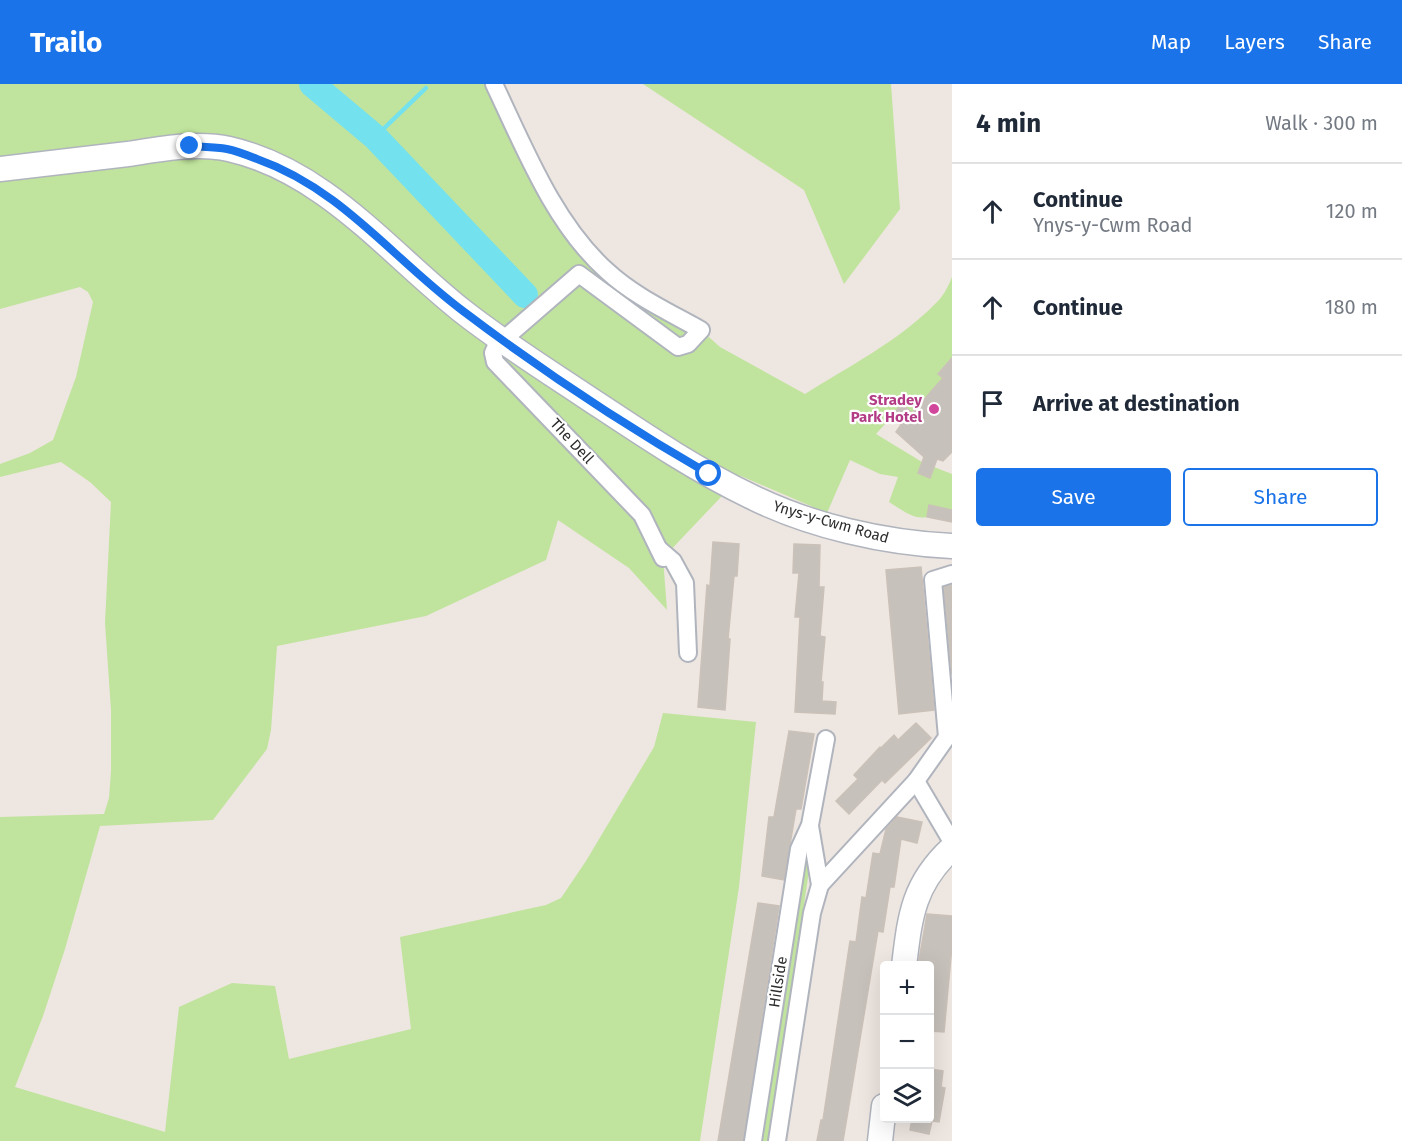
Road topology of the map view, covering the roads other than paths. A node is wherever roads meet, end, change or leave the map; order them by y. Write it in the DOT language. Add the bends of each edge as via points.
graph roads {
  1 [pos="494,84"];
  2 [pos="0,170"];
  3 [pos="504,341"];
  4 [pos="952,546"];
  5 [pos="952,574"];
  6 [pos="688,652"];
  7 [pos="826,739"];
  8 [pos="916,781"];
  9 [pos="810,825"];
  10 [pos="952,842"];
  11 [pos="952,848"];
  12 [pos="820,885"];
  13 [pos="905,961"];
  14 [pos="883,1123"];
  15 [pos="753,1141"];
  16 [pos="777,1141"];
  17 [pos="880,1141"];
  1 -- 3 [label="street" via="540,177 582,246 608,273 700,330 688,344 678,347 579,274"];
  2 -- 3 [label="main road, Ynys-y-Cwm Road" via="190,146 244,154 292,173 337,201 461,310"];
  3 -- 4 [label="main road, Ynys-y-Cwm Road" via="626,423 751,497 797,516 875,537 914,545"];
  3 -- 6 [label="street, The Dell" via="496,346 495,362 642,515 660,553 673,561 685,583"];
  5 -- 8 [label="street, Hillside" via="933,580 947,737"];
  7 -- 9 [label="street, Hillside"];
  8 -- 10 [label="street"];
  8 -- 12 [label="street, Hillside"];
  9 -- 12 [label="street, Hillside"];
  9 -- 15 [label="street, Hillside" via="799,849"];
  11 -- 13 [label="main road" via="922,883 910,917"];
  12 -- 16 [label="street, Hillside" via="812,913"];
  14 -- 17 [label="main road"];
}
